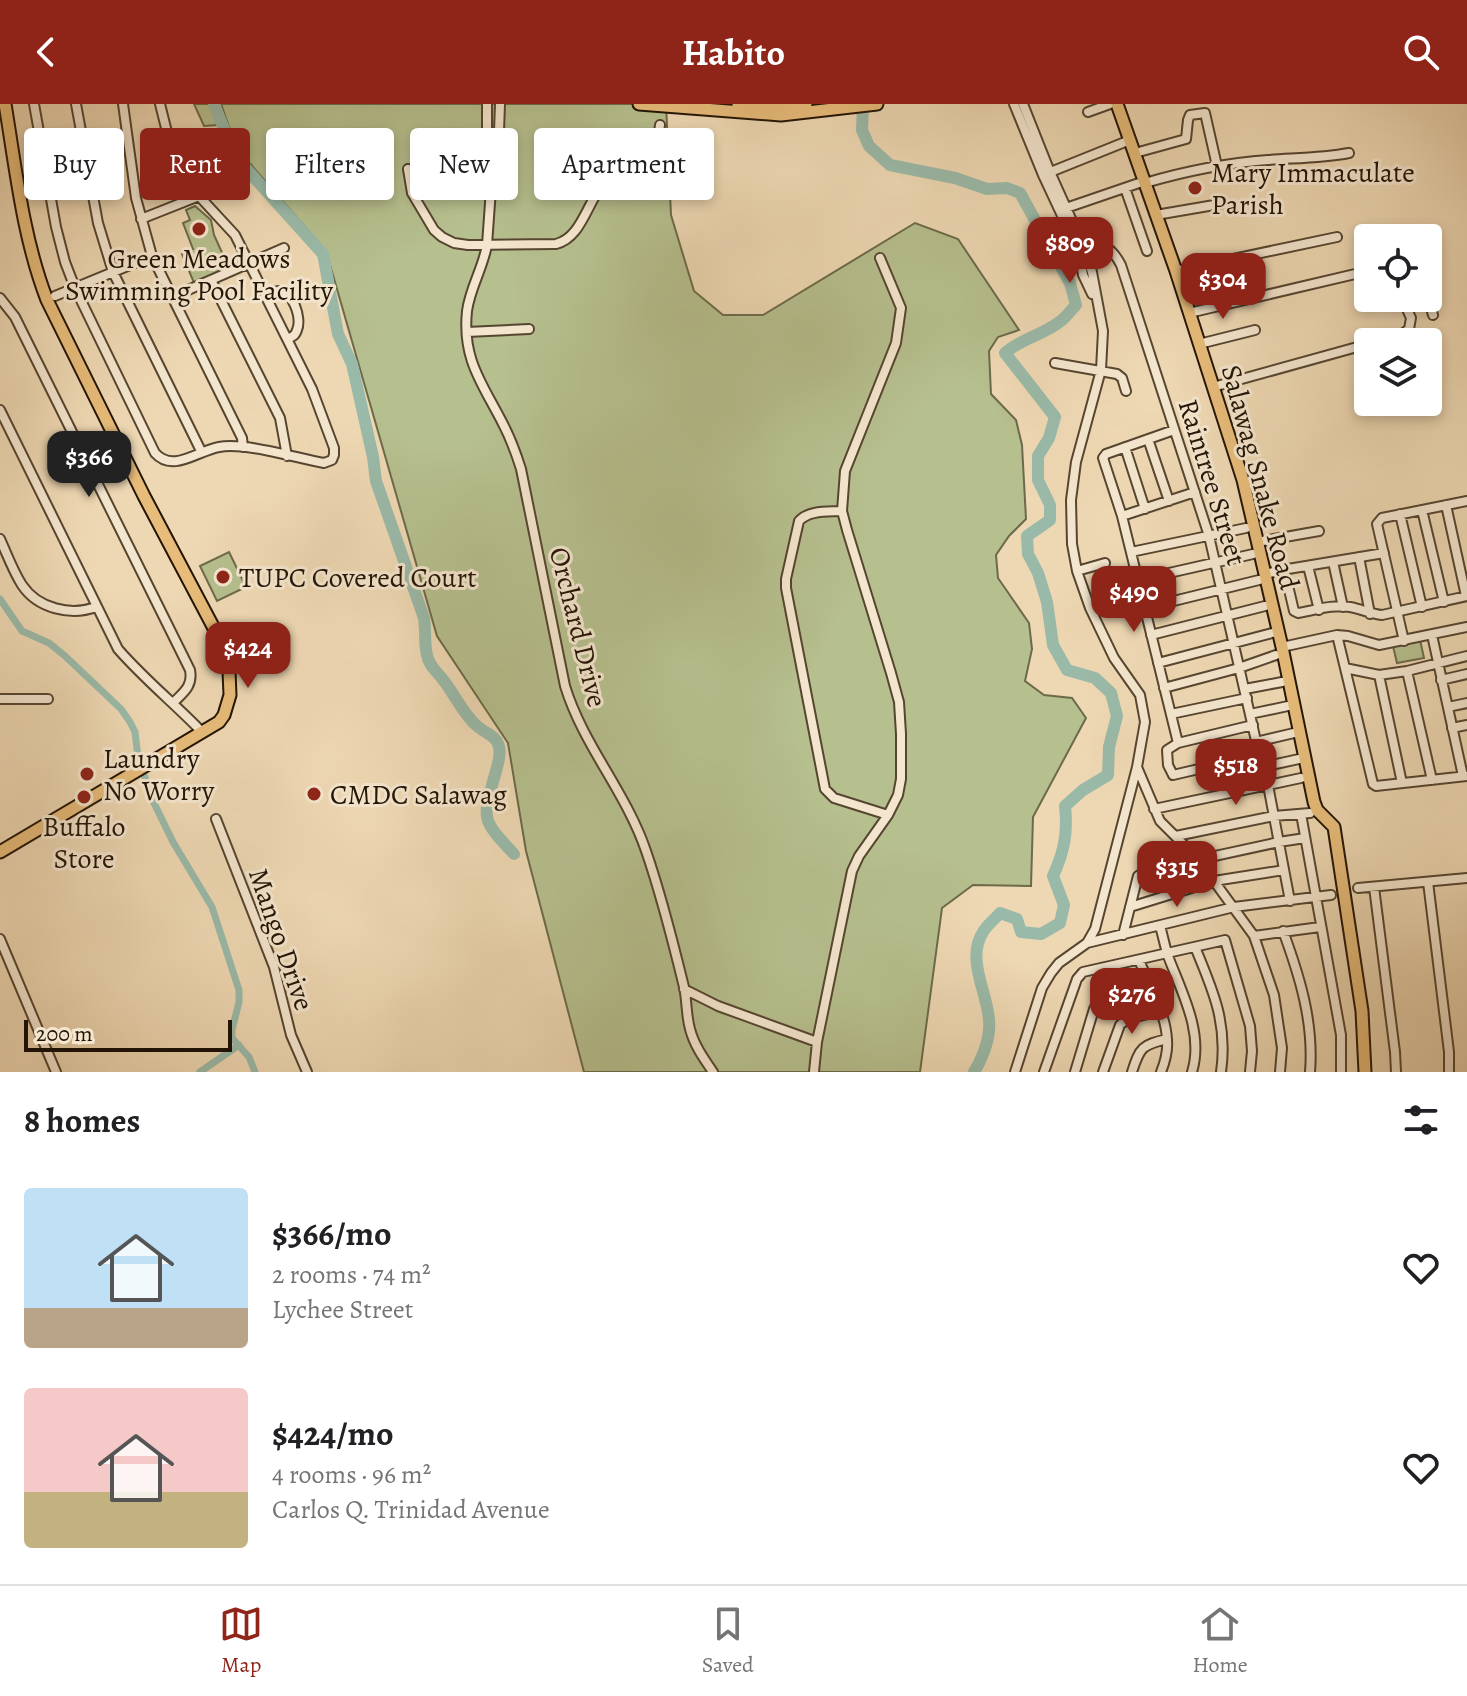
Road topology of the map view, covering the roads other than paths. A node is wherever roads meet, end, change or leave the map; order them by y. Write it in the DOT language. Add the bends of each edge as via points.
graph roads {
  1 [pos="5,104"];
  2 [pos="34,104"];
  3 [pos="76,104"];
  4 [pos="123,104"];
  5 [pos="160,104"];
  6 [pos="487,104"];
  7 [pos="500,104"];
  8 [pos="639,104"];
  9 [pos="738,104"];
  10 [pos="806,104"];
  11 [pos="877,104"];
  12 [pos="1014,104"];
  13 [pos="1023,104"];
  14 [pos="1110,104"];
  15 [pos="1117,104"];
  16 [pos="728,108"];
  17 [pos="1193,109"];
  18 [pos="1088,112"];
  19 [pos="1025,123"];
  20 [pos="660,125"];
  21 [pos="166,128"];
  22 [pos="487,128"];
  23 [pos="499,128"];
  24 [pos="1130,140"];
  25 [pos="1135,153"];
  26 [pos="1349,153"];
  27 [pos="1217,166"];
  28 [pos="408,169"];
  29 [pos="1047,174"];
  30 [pos="1142,183"];
  31 [pos="1125,188"];
  32 [pos="189,200"];
  33 [pos="203,200"];
  34 [pos="490,200"];
  35 [pos="1220,204"];
  36 [pos="1066,208"];
  37 [pos="1156,215"];
  38 [pos="141,219"];
  39 [pos="1337,237"];
  40 [pos="487,245"];
  41 [pos="284,248"];
  42 [pos="1082,251"];
  43 [pos="1147,251"];
  44 [pos="152,256"];
  45 [pos="880,258"];
  46 [pos="249,264"];
  47 [pos="1176,271"];
  48 [pos="113,272"];
  49 [pos="1354,274"];
  50 [pos="211,280"];
  51 [pos="75,288"];
  52 [pos="266,295"];
  53 [pos="55,296"];
  54 [pos="172,297"];
  55 [pos="0,298"];
  56 [pos="1432,312"];
  57 [pos="1189,313"];
  58 [pos="1433,315"];
  59 [pos="529,329"];
  60 [pos="1255,330"];
  61 [pos="467,332"];
  62 [pos="288,339"];
  63 [pos="1199,344"];
  64 [pos="1354,348"];
  65 [pos="1055,363"];
  66 [pos="1101,370"];
  67 [pos="1213,387"];
  68 [pos="1126,391"];
  69 [pos="0,410"];
  70 [pos="1174,430"];
  71 [pos="1148,439"];
  72 [pos="243,447"];
  73 [pos="1125,447"];
  74 [pos="201,451"];
  75 [pos="287,456"];
  76 [pos="1195,492"];
  77 [pos="1169,501"];
  78 [pos="1467,501"];
  79 [pos="1446,505"];
  80 [pos="1145,509"];
  81 [pos="1422,510"];
  82 [pos="842,511"];
  83 [pos="1400,514"];
  84 [pos="1122,516"];
  85 [pos="1246,528"];
  86 [pos="1319,531"];
  87 [pos="1209,536"];
  88 [pos="0,539"];
  89 [pos="1467,547"];
  90 [pos="1255,548"];
  91 [pos="1456,550"];
  92 [pos="1131,552"];
  93 [pos="1384,553"];
  94 [pos="1359,557"];
  95 [pos="1333,562"];
  96 [pos="1105,563"];
  97 [pos="1216,563"];
  98 [pos="1308,566"];
  99 [pos="1282,570"];
  100 [pos="1077,571"];
  101 [pos="1262,577"];
  102 [pos="1138,580"];
  103 [pos="1222,590"];
  104 [pos="1467,596"];
  105 [pos="1444,602"];
  106 [pos="1265,606"];
  107 [pos="96,607"];
  108 [pos="1343,607"];
  109 [pos="1422,607"];
  110 [pos="1145,608"];
  111 [pos="1319,610"];
  112 [pos="1398,612"];
  113 [pos="1228,614"];
  114 [pos="1370,614"];
  115 [pos="1467,627"];
  116 [pos="1272,633"];
  117 [pos="1151,635"];
  118 [pos="1337,635"];
  119 [pos="1432,635"];
  120 [pos="1404,641"];
  121 [pos="1235,643"];
  122 [pos="1279,651"];
  123 [pos="1467,656"];
  124 [pos="1438,662"];
  125 [pos="1158,663"];
  126 [pos="1239,668"];
  127 [pos="1345,668"];
  128 [pos="1407,671"];
  129 [pos="1467,674"];
  130 [pos="1379,675"];
  131 [pos="1441,680"];
  132 [pos="1282,682"];
  133 [pos="1164,688"];
  134 [pos="1246,694"];
  135 [pos="0,699"];
  136 [pos="48,699"];
  137 [pos="174,702"];
  138 [pos="1467,703"];
  139 [pos="1288,706"];
  140 [pos="1448,707"];
  141 [pos="1171,714"];
  142 [pos="1250,714"];
  143 [pos="1253,725"];
  144 [pos="1467,725"];
  145 [pos="1452,728"];
  146 [pos="202,732"];
  147 [pos="1294,733"];
  148 [pos="1256,742"];
  149 [pos="1178,743"];
  150 [pos="1462,750"];
  151 [pos="1259,755"];
  152 [pos="1299,759"];
  153 [pos="1137,767"];
  154 [pos="1465,776"];
  155 [pos="1301,778"];
  156 [pos="1432,780"];
  157 [pos="1402,783"];
  158 [pos="1268,785"];
  159 [pos="1154,809"];
  160 [pos="888,815"];
  161 [pos="1274,816"];
  162 [pos="216,819"];
  163 [pos="1326,821"];
  164 [pos="1176,836"];
  165 [pos="1305,838"];
  166 [pos="1279,842"];
  167 [pos="0,852"];
  168 [pos="1198,859"];
  169 [pos="1284,870"];
  170 [pos="1467,878"];
  171 [pos="1214,881"];
  172 [pos="1428,882"];
  173 [pos="1374,887"];
  174 [pos="1358,888"];
  175 [pos="1331,895"];
  176 [pos="1315,897"];
  177 [pos="1290,901"];
  178 [pos="1130,907"];
  179 [pos="1234,907"];
  180 [pos="1160,926"];
  181 [pos="1320,927"];
  182 [pos="1283,931"];
  183 [pos="1123,935"];
  184 [pos="1254,936"];
  185 [pos="0,939"];
  186 [pos="1087,943"];
  187 [pos="1195,947"];
  188 [pos="1167,953"];
  189 [pos="1139,960"];
  190 [pos="1149,985"];
  191 [pos="684,989"];
  192 [pos="1161,1011"];
  193 [pos="1167,1039"];
  194 [pos="817,1042"];
  195 [pos="56,1072"];
  196 [pos="307,1072"];
  197 [pos="713,1072"];
  198 [pos="814,1072"];
  199 [pos="1015,1072"];
  200 [pos="1044,1072"];
  201 [pos="1075,1072"];
  202 [pos="1103,1072"];
  203 [pos="1132,1072"];
  204 [pos="1161,1072"];
  205 [pos="1192,1072"];
  206 [pos="1221,1072"];
  207 [pos="1250,1072"];
  208 [pos="1280,1072"];
  209 [pos="1310,1072"];
  210 [pos="1341,1072"];
  211 [pos="1357,1072"];
  212 [pos="1365,1072"];
  213 [pos="1396,1072"];
  214 [pos="1449,1072"];
  1 -- 146 [label="main road" via="28,240 47,300 223,649 230,695 219,722"];
  2 -- 51 [label="street" via="56,227"];
  3 -- 48 [label="street" via="98,223"];
  4 -- 38 [label="street"];
  5 -- 21 [label="street"];
  6 -- 22 [label="street, Orchard Drive"];
  7 -- 23 [label="street, Orchard Drive"];
  8 -- 16 [label="main road"];
  9 -- 10 [label="main road"];
  11 -- 16 [label="main road" via="781,115"];
  12 -- 19 [label="street"];
  13 -- 19 [label="street"];
  14 -- 18 [label="street"];
  15 -- 24 [label="main road, Salawag Snake Road"];
  17 -- 25 [label="street" via="1186,139"];
  17 -- 27 [label="street" via="1205,113"];
  19 -- 29 [label="street"];
  20 -- 40 [label="street" via="655,159 608,179 564,242"];
  24 -- 25 [label="main road, Salawag Snake Road"];
  24 -- 29 [label="street"];
  25 -- 30 [label="main road, Salawag Snake Road"];
  26 -- 27 [label="street"];
  27 -- 30 [label="street"];
  28 -- 40 [label="street" via="412,193 434,230 454,243"];
  29 -- 36 [label="street"];
  29 -- 42 [label="street"];
  30 -- 31 [label="street"];
  30 -- 37 [label="main road, Salawag Snake Road"];
  31 -- 36 [label="street"];
  31 -- 43 [label="street"];
  32 -- 38 [label="street"];
  33 -- 46 [label="street" via="235,235"];
  34 -- 40 [label="street, Orchard Drive"];
  35 -- 37 [label="street"];
  36 -- 42 [label="street"];
  37 -- 47 [label="main road, Salawag Snake Road"];
  38 -- 44 [label="street"];
  39 -- 47 [label="street"];
  40 -- 61 [label="street, Orchard Drive" via="470,297"];
  41 -- 46 [label="street"];
  42 -- 66 [label="street" via="1083,275 1098,305 1103,331"];
  42 -- 70 [label="street, Raintree Street" via="1108,248 1121,265"];
  44 -- 48 [label="street"];
  44 -- 54 [label="street"];
  45 -- 82 [label="street" via="901,308 896,343 845,471"];
  46 -- 50 [label="street"];
  46 -- 52 [label="street"];
  47 -- 57 [label="main road, Salawag Snake Road"];
  48 -- 51 [label="street"];
  48 -- 74 [label="street"];
  49 -- 57 [label="street"];
  50 -- 54 [label="street"];
  50 -- 75 [label="street" via="280,418"];
  51 -- 53 [label="street"];
  51 -- 74 [label="street" via="155,453 176,462"];
  52 -- 62 [label="street"];
  52 -- 62 [label="street" via="283,291 295,306 299,321"];
  54 -- 72 [label="street"];
  55 -- 137 [label="street" via="15,317 190,670 190,686"];
  56 -- 58 [label="street"];
  57 -- 63 [label="main road, Salawag Snake Road"];
  59 -- 61 [label="street"];
  60 -- 63 [label="street"];
  61 -- 191 [label="street, Orchard Drive" via="479,382 521,469 571,706 645,849"];
  62 -- 75 [label="street" via="334,455 324,463"];
  63 -- 67 [label="main road, Salawag Snake Road"];
  64 -- 67 [label="street"];
  65 -- 66 [label="street"];
  66 -- 68 [label="street" via="1122,378"];
  66 -- 100 [label="street" via="1071,500"];
  67 -- 90 [label="main road, Salawag Snake Road" via="1243,480"];
  69 -- 107 [label="street"];
  70 -- 71 [label="street"];
  70 -- 76 [label="street, Raintree Street"];
  71 -- 73 [label="street"];
  71 -- 77 [label="street"];
  72 -- 74 [label="street"];
  72 -- 75 [label="street"];
  73 -- 80 [label="street"];
  73 -- 84 [label="street" via="1103,458"];
  76 -- 77 [label="street"];
  76 -- 87 [label="street, Raintree Street"];
  77 -- 80 [label="street"];
  78 -- 79 [label="street"];
  79 -- 81 [label="street"];
  79 -- 91 [label="street"];
  80 -- 84 [label="street"];
  81 -- 83 [label="street"];
  81 -- 105 [label="street"];
  82 -- 160 [label="street" via="899,702 901,779"];
  82 -- 160 [label="street" via="814,513 799,521 786,588 825,789 834,798"];
  83 -- 93 [label="street" via="1377,524"];
  83 -- 109 [label="street"];
  84 -- 92 [label="street"];
  85 -- 87 [label="street"];
  86 -- 90 [label="street"];
  87 -- 92 [label="street"];
  87 -- 97 [label="street, Raintree Street"];
  88 -- 107 [label="street" via="34,597 67,611"];
  89 -- 91 [label="street"];
  90 -- 97 [label="street"];
  90 -- 101 [label="main road, Salawag Snake Road"];
  91 -- 104 [label="street"];
  92 -- 102 [label="street"];
  93 -- 94 [label="street"];
  93 -- 112 [label="street"];
  94 -- 95 [label="street"];
  94 -- 114 [label="street"];
  95 -- 98 [label="street"];
  95 -- 108 [label="street"];
  96 -- 100 [label="street"];
  97 -- 102 [label="street"];
  97 -- 103 [label="street, Raintree Street"];
  98 -- 99 [label="street"];
  98 -- 111 [label="street"];
  99 -- 101 [label="street"];
  99 -- 111 [label="street" via="1294,611"];
  100 -- 153 [label="street" via="1114,658 1140,695 1145,722"];
  101 -- 103 [label="street"];
  101 -- 122 [label="main road, Salawag Snake Road"];
  102 -- 110 [label="street"];
  103 -- 110 [label="street"];
  103 -- 113 [label="street, Raintree Street"];
  104 -- 105 [label="street"];
  105 -- 109 [label="street"];
  106 -- 113 [label="street"];
  107 -- 137 [label="street" via="118,649"];
  108 -- 111 [label="street"];
  108 -- 114 [label="street"];
  109 -- 112 [label="street"];
  110 -- 117 [label="street"];
  112 -- 114 [label="street"];
  112 -- 120 [label="street"];
  113 -- 117 [label="street"];
  113 -- 121 [label="street, Raintree Street"];
  115 -- 119 [label="street"];
  116 -- 121 [label="street"];
  117 -- 125 [label="street"];
  118 -- 120 [label="street" via="1379,645"];
  118 -- 122 [label="street"];
  118 -- 127 [label="street"];
  119 -- 120 [label="street"];
  119 -- 124 [label="street"];
  121 -- 125 [label="street"];
  121 -- 126 [label="street, Raintree Street"];
  122 -- 126 [label="street"];
  122 -- 163 [label="main road, Salawag Snake Road" via="1314,802"];
  123 -- 124 [label="street"];
  124 -- 128 [label="street"];
  124 -- 131 [label="street"];
  125 -- 133 [label="street"];
  126 -- 133 [label="street"];
  126 -- 134 [label="street, Raintree Street"];
  127 -- 130 [label="street"];
  127 -- 157 [label="street" via="1373,784"];
  128 -- 130 [label="street"];
  128 -- 156 [label="street"];
  129 -- 131 [label="street"];
  130 -- 157 [label="street"];
  131 -- 140 [label="street"];
  132 -- 134 [label="street"];
  133 -- 141 [label="street"];
  134 -- 141 [label="street"];
  134 -- 142 [label="street, Raintree Street"];
  135 -- 136 [label="street"];
  137 -- 146 [label="street"];
  138 -- 140 [label="street"];
  139 -- 142 [label="street"];
  140 -- 145 [label="street"];
  141 -- 149 [label="street"];
  142 -- 143 [label="street, Raintree Street"];
  143 -- 148 [label="street, Raintree Street"];
  143 -- 149 [label="street"];
  144 -- 145 [label="street"];
  145 -- 150 [label="street"];
  146 -- 167 [label="main road"];
  147 -- 148 [label="street"];
  148 -- 151 [label="street, Raintree Street"];
  149 -- 151 [label="street" via="1167,750 1173,775"];
  150 -- 154 [label="street"];
  151 -- 152 [label="street, Raintree Street" via="1262,767"];
  153 -- 159 [label="street"];
  153 -- 186 [label="street"];
  154 -- 156 [label="street"];
  155 -- 158 [label="street"];
  156 -- 157 [label="street"];
  158 -- 159 [label="street"];
  158 -- 161 [label="street"];
  159 -- 164 [label="street"];
  160 -- 194 [label="street" via="852,871"];
  161 -- 164 [label="street"];
  161 -- 165 [label="street" via="1305,814"];
  161 -- 166 [label="street"];
  162 -- 196 [label="street, Mango Drive" via="274,967 291,1035"];
  163 -- 211 [label="main road, Salawag Snake Road" via="1354,1012"];
  163 -- 212 [label="main road, Salawag Snake Road" via="1334,827 1358,981"];
  164 -- 168 [label="street"];
  165 -- 166 [label="street"];
  165 -- 176 [label="street"];
  166 -- 168 [label="street"];
  166 -- 169 [label="street"];
  168 -- 171 [label="street"];
  168 -- 178 [label="street" via="1138,876"];
  169 -- 171 [label="street"];
  169 -- 177 [label="street"];
  170 -- 172 [label="street"];
  171 -- 178 [label="street"];
  171 -- 179 [label="street"];
  172 -- 173 [label="street"];
  172 -- 214 [label="street"];
  173 -- 174 [label="street"];
  173 -- 213 [label="street"];
  175 -- 176 [label="street"];
  176 -- 177 [label="street"];
  176 -- 181 [label="street"];
  177 -- 179 [label="street"];
  178 -- 183 [label="street"];
  179 -- 180 [label="street"];
  179 -- 184 [label="street"];
  180 -- 183 [label="street"];
  180 -- 188 [label="street"];
  181 -- 182 [label="street"];
  181 -- 210 [label="street" via="1341,1035"];
  182 -- 184 [label="street"];
  182 -- 209 [label="street" via="1309,1023"];
  183 -- 186 [label="street"];
  184 -- 208 [label="street" via="1274,995"];
  185 -- 195 [label="street"];
  186 -- 199 [label="street" via="1059,963 1042,988"];
  187 -- 188 [label="street"];
  187 -- 206 [label="street" via="1221,1020"];
  187 -- 207 [label="street" via="1225,940 1250,1026"];
  188 -- 189 [label="street"];
  188 -- 205 [label="street" via="1195,1034"];
  189 -- 190 [label="street"];
  189 -- 200 [label="street" via="1083,972 1077,979"];
  190 -- 192 [label="street"];
  190 -- 201 [label="street" via="1100,998"];
  191 -- 194 [label="street"];
  191 -- 197 [label="street, Orchard Drive" via="693,1040"];
  192 -- 193 [label="street"];
  192 -- 202 [label="street" via="1120,1025"];
  193 -- 203 [label="street" via="1147,1043"];
  193 -- 204 [label="street"];
  194 -- 198 [label="street"];
}
